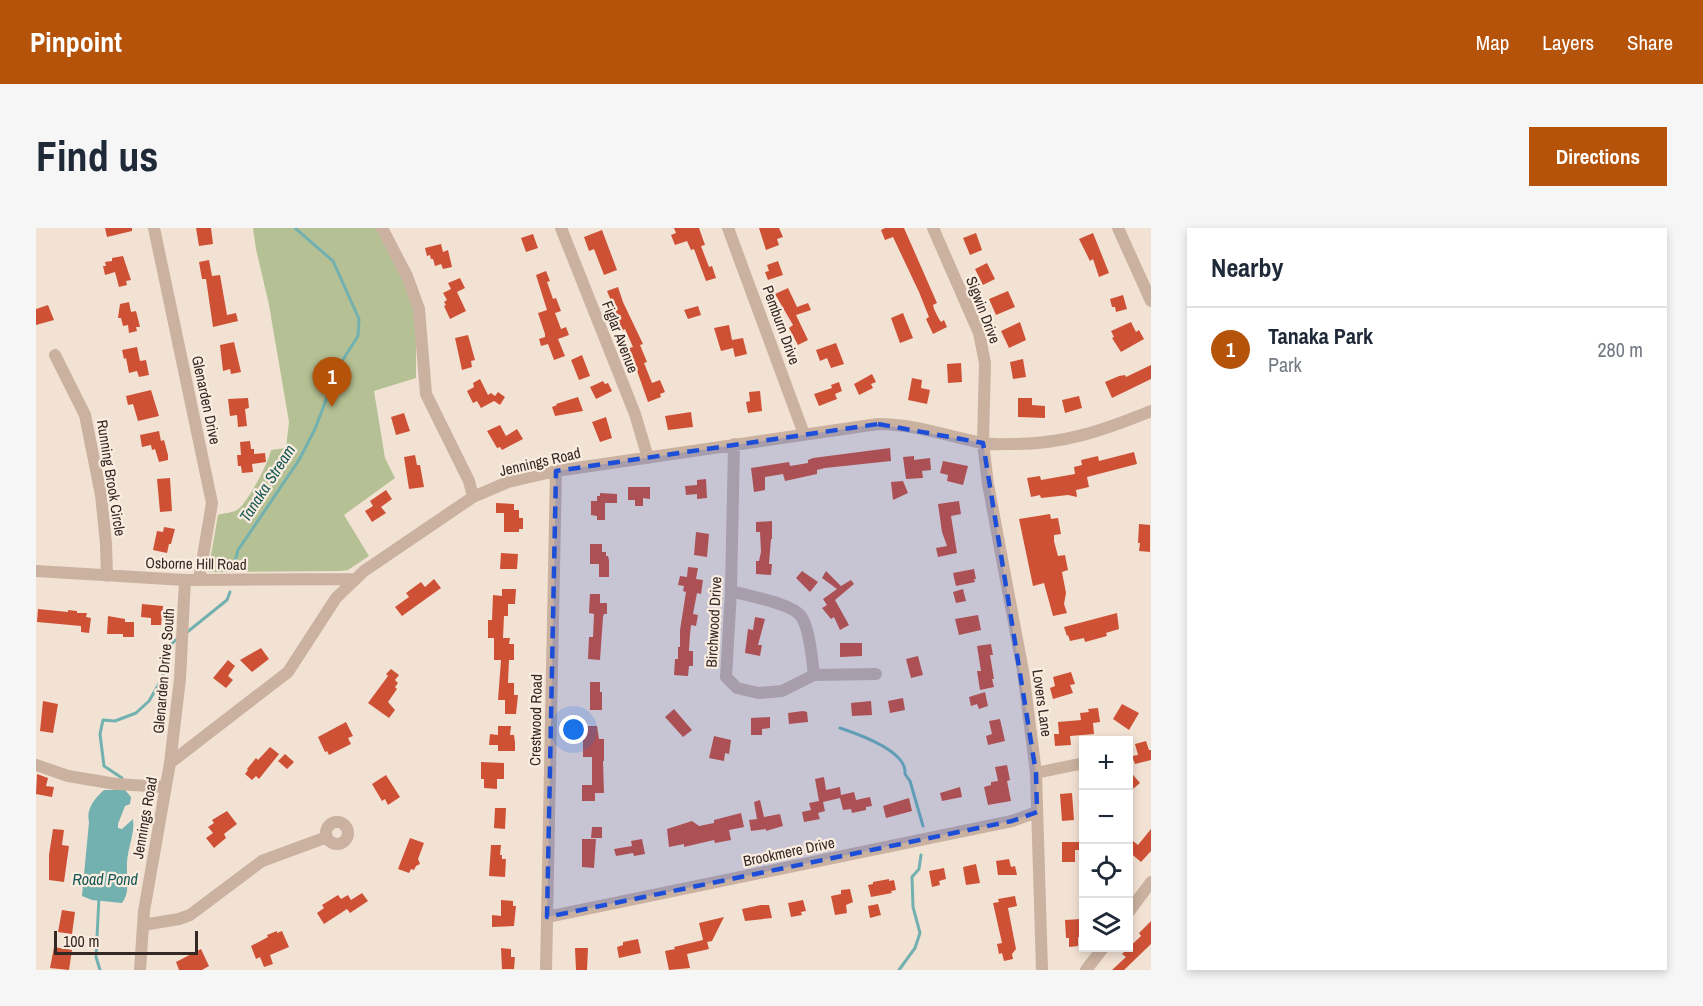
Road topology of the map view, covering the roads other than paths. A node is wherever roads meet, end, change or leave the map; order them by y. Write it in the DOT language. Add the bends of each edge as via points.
graph roads {
  1 [pos="154,228"];
  2 [pos="382,228"];
  3 [pos="561,228"];
  4 [pos="728,228"];
  5 [pos="933,228"];
  6 [pos="1118,228"];
  7 [pos="1151,301"];
  8 [pos="55,355"];
  9 [pos="1151,411"];
  10 [pos="804,434"];
  11 [pos="983,443"];
  12 [pos="734,444"];
  13 [pos="648,458"];
  14 [pos="556,471"];
  15 [pos="473,496"];
  16 [pos="36,571"];
  17 [pos="107,576"];
  18 [pos="356,579"];
  19 [pos="185,580"];
  20 [pos="199,580"];
  21 [pos="731,591"];
  22 [pos="876,674"];
  23 [pos="814,675"];
  24 [pos="170,763"];
  25 [pos="1079,764"];
  26 [pos="36,765"];
  27 [pos="1036,773"];
  28 [pos="165,788"];
  29 [pos="1037,812"];
  30 [pos="327,837"];
  31 [pos="1151,882"];
  32 [pos="1133,906"];
  33 [pos="547,917"];
  34 [pos="143,925"];
  35 [pos="1100,952"];
  36 [pos="140,970"];
  37 [pos="546,970"];
  38 [pos="1042,970"];
  39 [pos="1086,970"];
  1 -- 20 [label="street, Glenarden Drive" via="212,503"];
  2 -- 15 [label="street" via="407,276 418,309 426,394"];
  3 -- 13 [label="street, Figlar Avenue"];
  4 -- 10 [label="street, Pemburn Drive"];
  5 -- 11 [label="street, Sigwin Drive" via="983,347"];
  6 -- 7 [label="street"];
  8 -- 17 [label="street, Running Brook Circle" via="85,415 101,495"];
  9 -- 11 [label="street, Jennings Road" via="1058,442"];
  10 -- 11 [label="street, Jennings Road" via="895,424"];
  10 -- 12 [label="street, Jennings Road"];
  11 -- 27 [label="street, Lovers Lane" via="1023,671"];
  12 -- 13 [label="street, Jennings Road"];
  12 -- 21 [label="street, Birchwood Drive"];
  13 -- 14 [label="street, Jennings Road"];
  14 -- 15 [label="street, Jennings Road" via="508,482"];
  14 -- 33 [label="street, Crestwood Road"];
  15 -- 18 [label="street, Jennings Road"];
  16 -- 17 [label="street, Osborne Hill Road"];
  17 -- 19 [label="street, Osborne Hill Road"];
  18 -- 20 [label="street, Osborne Hill Road"];
  18 -- 24 [label="street, Jennings Road" via="327,611 288,672"];
  19 -- 20 [label="street, Osborne Hill Road"];
  19 -- 24 [label="street, Glenarden Drive South"];
  21 -- 23 [label="street" via="788,608 801,616"];
  21 -- 23 [label="street, Birchwood Drive" via="726,677 737,688 758,693 782,691"];
  22 -- 23 [label="street, Birchwood Drive"];
  24 -- 28 [label="street, Jennings Road"];
  25 -- 27 [label="street"];
  26 -- 28 [label="street" via="69,776"];
  27 -- 29 [label="street, Lovers Lane"];
  28 -- 34 [label="street, Jennings Road"];
  29 -- 33 [label="street, Brookmere Drive" via="1012,821"];
  29 -- 38 [label="street, Lovers Lane"];
  30 -- 34 [label="street" via="261,861 190,915"];
  31 -- 32 [label="street"];
  33 -- 37 [label="street, Crestwood Road"];
  34 -- 36 [label="street, Jennings Road"];
  35 -- 39 [label="street"];
}
